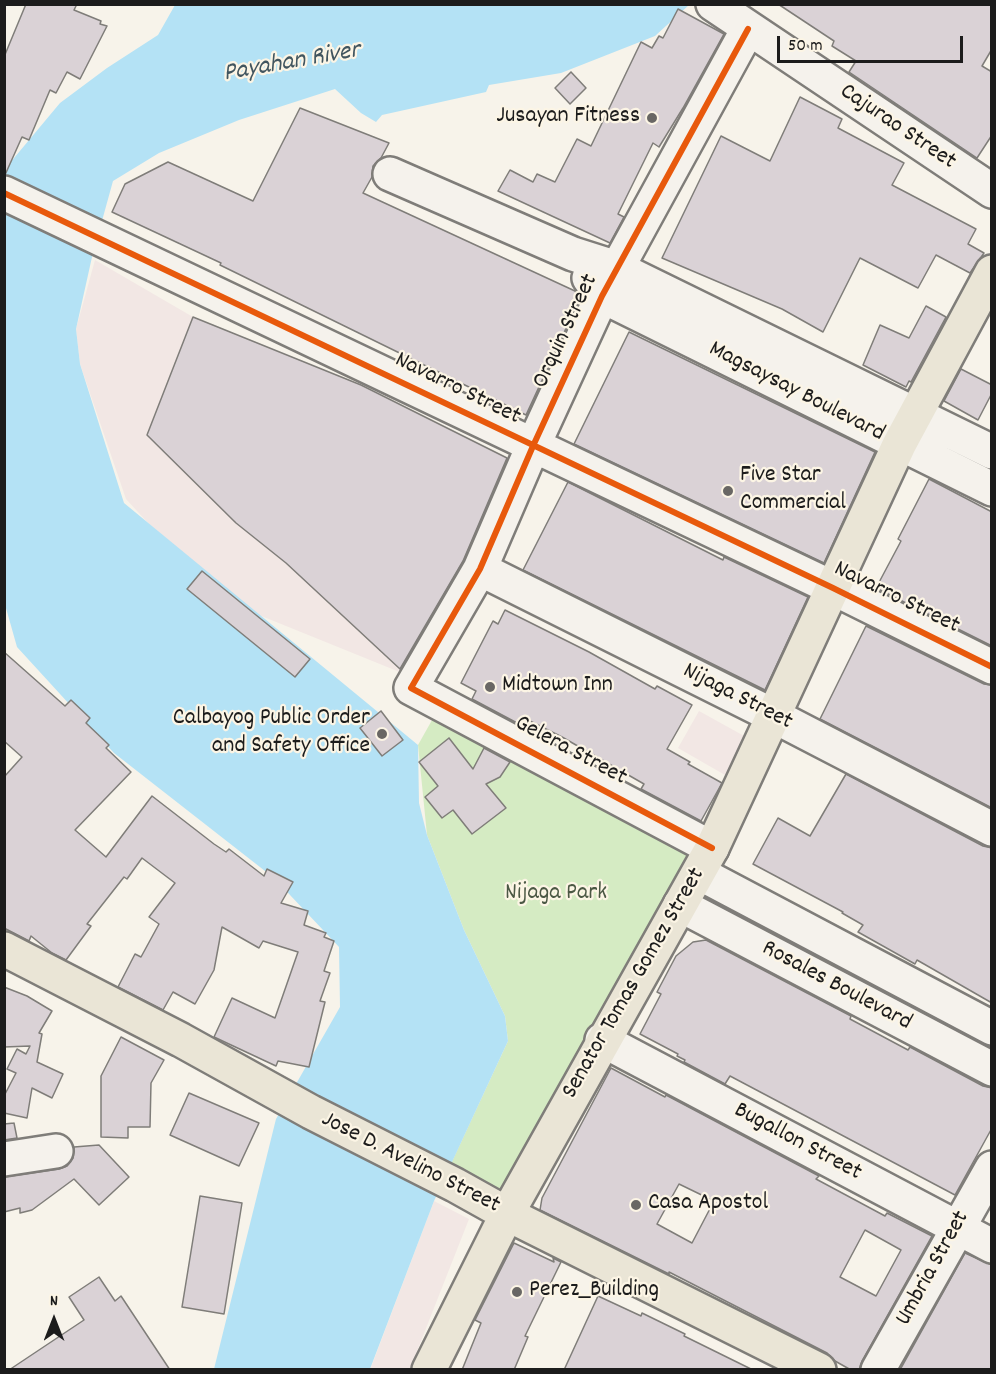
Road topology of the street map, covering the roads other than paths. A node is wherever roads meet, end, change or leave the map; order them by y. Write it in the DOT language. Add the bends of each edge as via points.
graph roads {
  1 [pos="733,18"];
  2 [pos="390,174"];
  3 [pos="992,191"];
  4 [pos="4,193"];
  5 [pos="992,273"];
  6 [pos="610,282"];
  7 [pos="916,414"];
  8 [pos="899,445"];
  9 [pos="533,446"];
  10 [pos="992,452"];
  11 [pos="992,489"];
  12 [pos="480,569"];
  13 [pos="833,588"];
  14 [pos="992,667"];
  15 [pos="411,688"];
  16 [pos="774,716"];
  17 [pos="992,829"];
  18 [pos="705,861"];
  19 [pos="680,905"];
  20 [pos="4,949"];
  21 [pos="992,1028"];
  22 [pos="602,1040"];
  23 [pos="992,1069"];
  24 [pos="56,1151"];
  25 [pos="4,1159"];
  26 [pos="992,1168"];
  27 [pos="507,1214"];
  28 [pos="957,1228"];
  29 [pos="992,1246"];
  30 [pos="429,1370"];
  31 [pos="819,1370"];
  32 [pos="878,1370"];
  1 -- 3 [label="street, Cajurao Street"];
  1 -- 6 [label="street, Orquin Street"];
  2 -- 6 [label="street" via="573,254"];
  4 -- 9 [label="street, Navarro Street"];
  5 -- 7 [label="main road, Senator Tomas Gomez Street"];
  6 -- 7 [label="street, Magsaysay Boulevard"];
  6 -- 8 [label="street, Magsaysay Boulevard"];
  6 -- 9 [label="street, Orquin Street"];
  7 -- 8 [label="main road, Senator Tomas Gomez Street"];
  7 -- 10 [label="street, Magsaysay Boulevard"];
  8 -- 11 [label="street, Magsaysay Boulevard"];
  8 -- 13 [label="main road, Senator Tomas Gomez Street"];
  9 -- 12 [label="street, Orquin Street"];
  9 -- 13 [label="street, Navarro Street"];
  12 -- 15 [label="street, Orquin Street"];
  12 -- 16 [label="street, Nijaga Street"];
  13 -- 14 [label="street, Navarro Street"];
  13 -- 16 [label="main road, Senator Tomas Gomez Street"];
  15 -- 18 [label="street, Gelera Street"];
  16 -- 17 [label="street, Nijaga Street"];
  16 -- 18 [label="main road, Senator Tomas Gomez Street"];
  18 -- 19 [label="main road, Senator Tomas Gomez Street"];
  18 -- 21 [label="street, Rosales Boulevard"];
  19 -- 22 [label="main road, Senator Tomas Gomez Street"];
  19 -- 23 [label="street, Rosales Boulevard"];
  20 -- 27 [label="main road, Jose D. Avelino Street"];
  22 -- 27 [label="main road, Senator Tomas Gomez Street"];
  22 -- 28 [label="street, Bugallon Street"];
  24 -- 25 [label="street"];
  26 -- 28 [label="street, Umbria Street"];
  27 -- 30 [label="main road, Senator Tomas Gomez Street"];
  27 -- 31 [label="main road, Jose D. Avelino Street"];
  28 -- 29 [label="street, Bugallon Street"];
  28 -- 32 [label="street, Umbria Street"];
}
